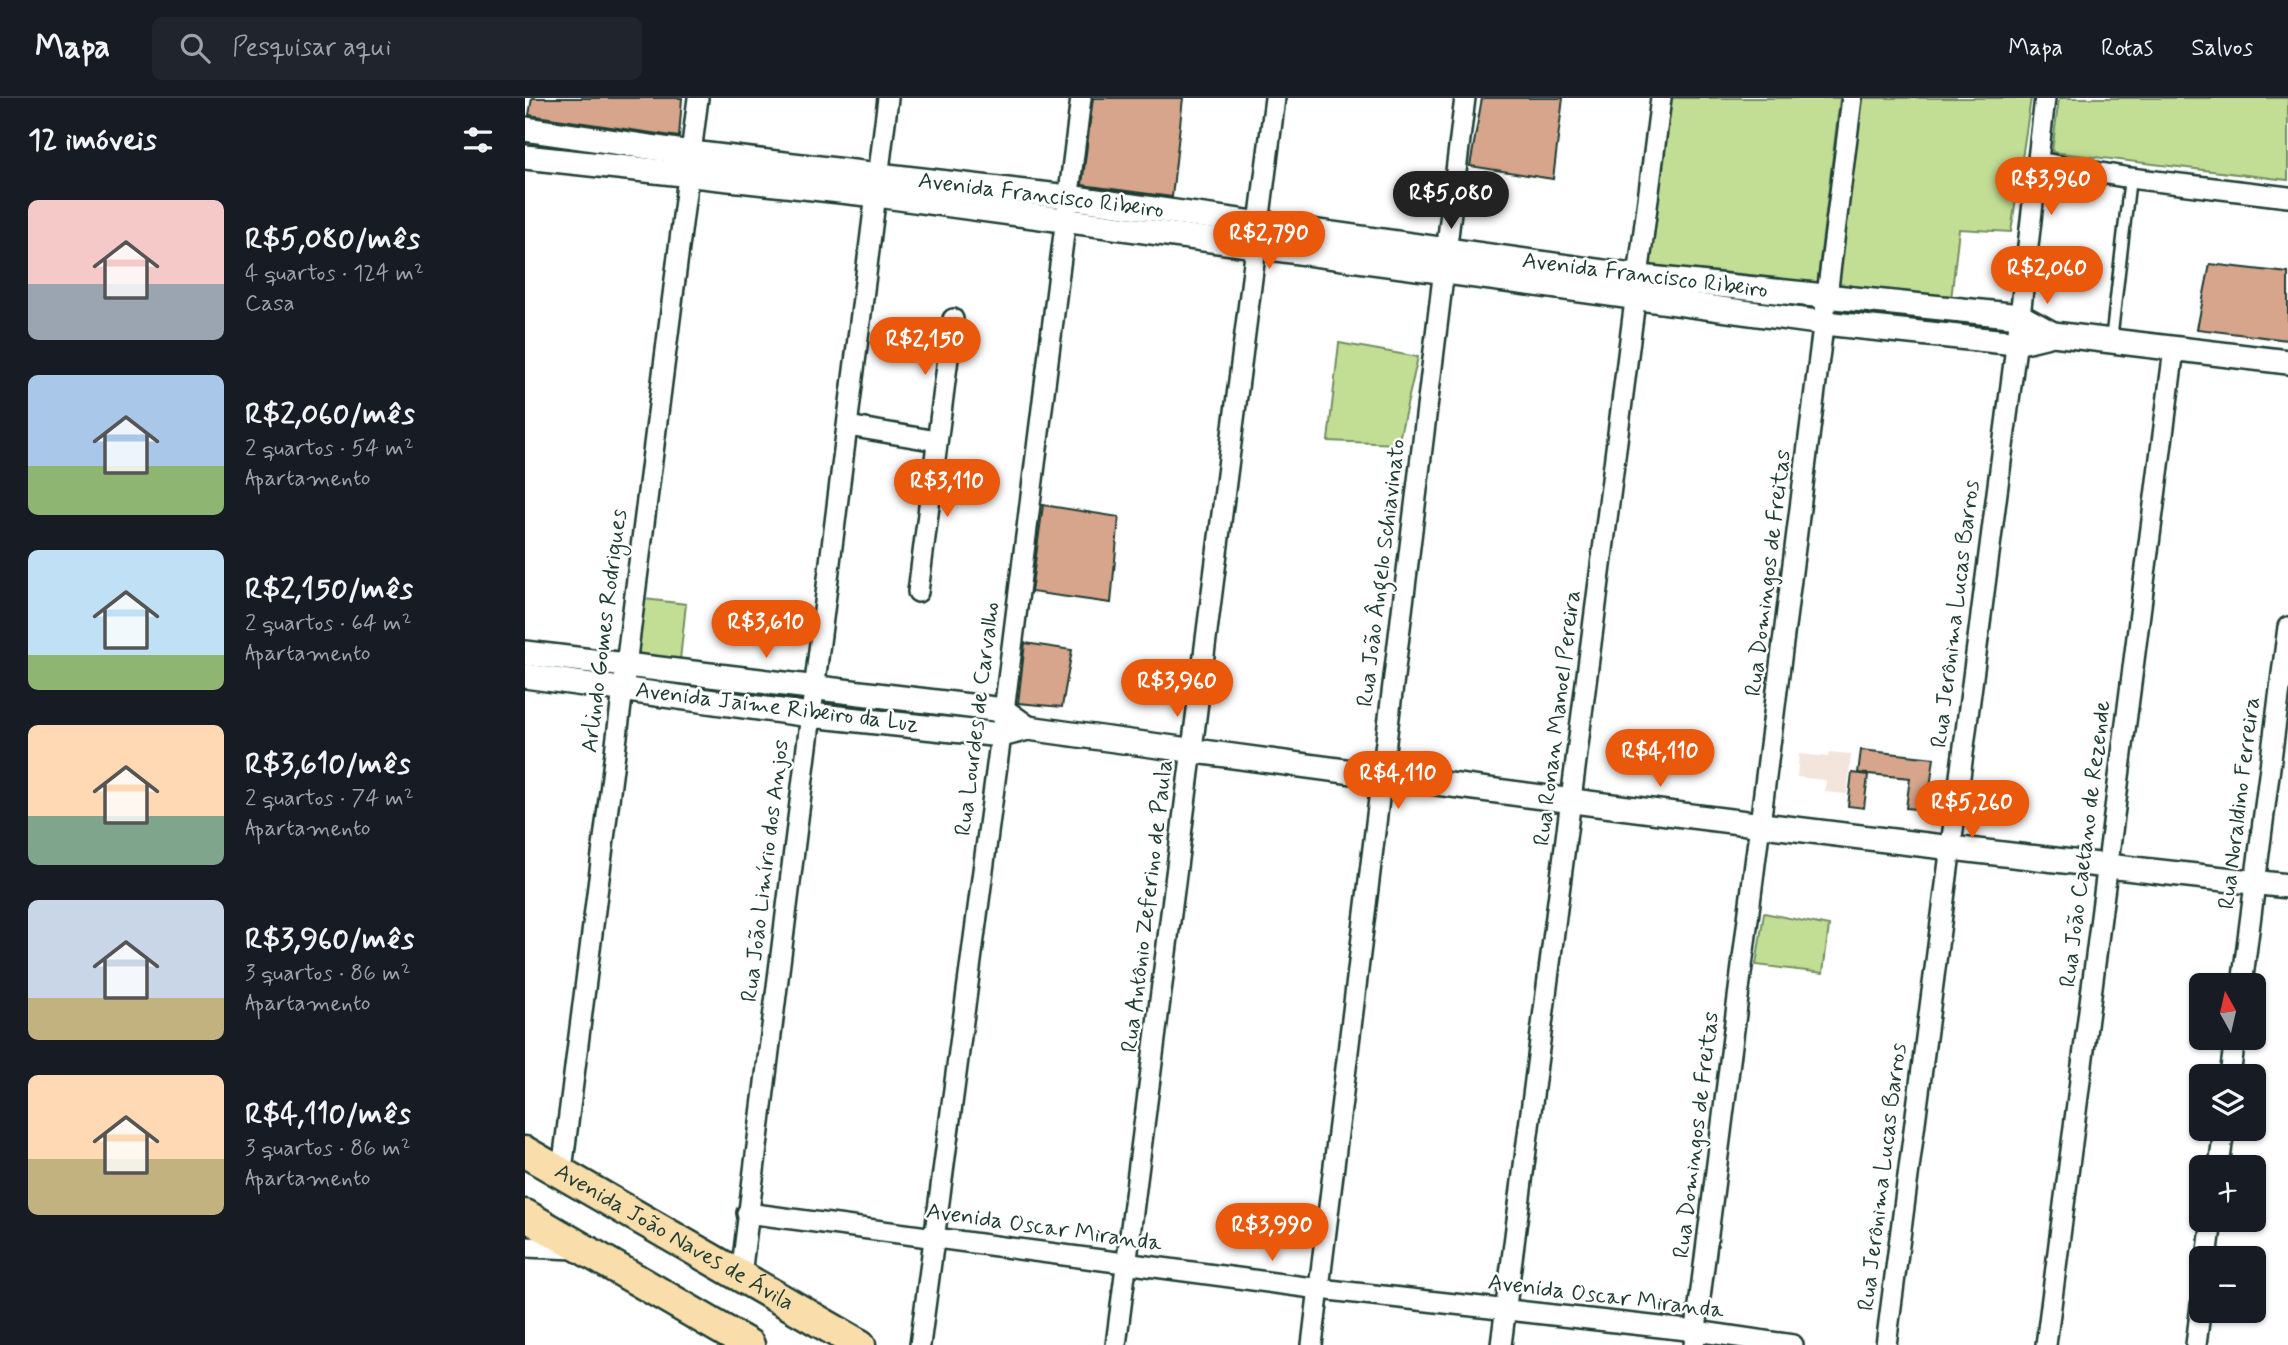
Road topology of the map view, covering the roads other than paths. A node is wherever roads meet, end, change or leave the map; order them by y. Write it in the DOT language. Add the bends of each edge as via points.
graph roads {
  1 [pos="698,98"];
  2 [pos="888,98"];
  3 [pos="1081,98"];
  4 [pos="1275,98"];
  5 [pos="1465,98"];
  6 [pos="1661,98"];
  7 [pos="1852,98"];
  8 [pos="2045,98"];
  9 [pos="525,129"];
  10 [pos="525,157"];
  11 [pos="2037,162"];
  12 [pos="689,163"];
  13 [pos="2130,178"];
  14 [pos="878,185"];
  15 [pos="2288,197"];
  16 [pos="1067,208"];
  17 [pos="1260,224"];
  18 [pos="1257,247"];
  19 [pos="1445,262"];
  20 [pos="1639,287"];
  21 [pos="1827,297"];
  22 [pos="1933,308"];
  23 [pos="2020,316"];
  24 [pos="953,319"];
  25 [pos="1824,323"];
  26 [pos="1931,334"];
  27 [pos="2053,334"];
  28 [pos="2111,342"];
  29 [pos="2017,343"];
  30 [pos="2174,349"];
  31 [pos="2288,362"];
  32 [pos="848,426"];
  33 [pos="937,441"];
  34 [pos="918,592"];
  35 [pos="2288,627"];
  36 [pos="525,653"];
  37 [pos="625,663"];
  38 [pos="525,676"];
  39 [pos="623,688"];
  40 [pos="816,689"];
  41 [pos="1003,710"];
  42 [pos="810,715"];
  43 [pos="1028,728"];
  44 [pos="1002,735"];
  45 [pos="1193,751"];
  46 [pos="1382,776"];
  47 [pos="1572,800"];
  48 [pos="1763,823"];
  49 [pos="1951,848"];
  50 [pos="2108,865"];
  51 [pos="2255,883"];
  52 [pos="2288,886"];
  53 [pos="2244,973"];
  54 [pos="525,1152"];
  55 [pos="562,1170"];
  56 [pos="747,1213"];
  57 [pos="525,1215"];
  58 [pos="936,1237"];
  59 [pos="525,1247"];
  60 [pos="587,1250"];
  61 [pos="1126,1265"];
  62 [pos="741,1275"];
  63 [pos="1319,1289"];
  64 [pos="1505,1310"];
  65 [pos="2199,1323"];
  66 [pos="1695,1338"];
  67 [pos="749,1345"];
  68 [pos="860,1345"];
  69 [pos="920,1345"];
  70 [pos="1116,1345"];
  71 [pos="1312,1345"];
  72 [pos="1501,1345"];
  73 [pos="1793,1345"];
  74 [pos="1886,1345"];
  75 [pos="2046,1345"];
  76 [pos="2196,1345"];
  1 -- 12 [label="street, Arlindo Gomes Rodrigues"];
  2 -- 14 [label="street, Rua João Limírio dos Anjos"];
  3 -- 16 [label="street, Rua Lourdes de Carvalho"];
  4 -- 17 [label="street, Rua Antônio Zeferino de Paula"];
  5 -- 19 [label="street, Rua João Ângelo Schiavinato"];
  6 -- 20 [label="street, Rua Ronan Manoel Pereira"];
  7 -- 21 [label="street, Rua Domingos de Freitas"];
  8 -- 11 [label="street, Rua Jerônima Lucas Barros"];
  9 -- 12 [label="street, Avenida Francisco Ribeiro"];
  10 -- 12 [label="street, Avenida Francisco Ribeiro"];
  11 -- 13 [label="street"];
  11 -- 23 [label="street, Rua Jerônima Lucas Barros"];
  12 -- 14 [label="street, Avenida Francisco Ribeiro"];
  12 -- 37 [label="street, Arlindo Gomes Rodrigues"];
  13 -- 15 [label="street"];
  13 -- 28 [label="lane"];
  14 -- 16 [label="street, Avenida Francisco Ribeiro"];
  14 -- 32 [label="street, Rua João Limírio dos Anjos"];
  16 -- 17 [label="street, Avenida Francisco Ribeiro"];
  16 -- 18 [label="street, Avenida Francisco Ribeiro"];
  16 -- 41 [label="street, Rua Lourdes de Carvalho"];
  17 -- 18 [label="street, Rua Antônio Zeferino de Paula"];
  17 -- 19 [label="street, Avenida Francisco Ribeiro"];
  18 -- 19 [label="street, Avenida Francisco Ribeiro"];
  18 -- 45 [label="street, Rua Antônio Zeferino de Paula"];
  19 -- 20 [label="street, Avenida Francisco Ribeiro"];
  19 -- 46 [label="street, Rua João Ângelo Schiavinato"];
  20 -- 21 [label="street, Avenida Francisco Ribeiro"];
  20 -- 25 [label="street, Avenida Francisco Ribeiro"];
  20 -- 47 [label="street, Rua Ronan Manoel Pereira"];
  21 -- 22 [label="street, Avenida Francisco Ribeiro"];
  21 -- 25 [label="street, Rua Domingos de Freitas"];
  22 -- 23 [label="street, Avenida Francisco Ribeiro"];
  22 -- 26 [label="street"];
  23 -- 27 [label="street, Avenida Francisco Ribeiro"];
  23 -- 29 [label="street, Rua Jerônima Lucas Barros"];
  24 -- 33 [label="street"];
  25 -- 26 [label="street, Avenida Francisco Ribeiro"];
  25 -- 48 [label="street, Rua Domingos de Freitas"];
  26 -- 29 [label="street, Avenida Francisco Ribeiro"];
  27 -- 28 [label="street, Avenida Francisco Ribeiro"];
  27 -- 29 [label="street, Avenida Francisco Ribeiro"];
  28 -- 30 [label="street, Avenida Francisco Ribeiro"];
  29 -- 49 [label="street, Rua Jerônima Lucas Barros"];
  30 -- 31 [label="street, Avenida Francisco Ribeiro"];
  30 -- 50 [label="street, Rua João Caetano de Rezende"];
  32 -- 33 [label="street"];
  32 -- 40 [label="street, Rua João Limírio dos Anjos"];
  33 -- 34 [label="street"];
  35 -- 51 [label="street, Rua Noraldino Ferreira"];
  36 -- 37 [label="street, Avenida Jaime Ribeiro da Luz"];
  37 -- 39 [label="street, Arlindo Gomes Rodrigues"];
  37 -- 40 [label="street, Avenida Jaime Ribeiro da Luz"];
  38 -- 39 [label="street, Avenida Jaime Ribeiro da Luz"];
  39 -- 42 [label="street, Avenida Jaime Ribeiro da Luz"];
  39 -- 55 [label="street, Arlindo Gomes Rodrigues"];
  40 -- 41 [label="street, Avenida Jaime Ribeiro da Luz"];
  40 -- 42 [label="street, Rua João Limírio dos Anjos"];
  41 -- 43 [label="street, Avenida Jaime Ribeiro da Luz"];
  41 -- 44 [label="street, Rua Lourdes de Carvalho"];
  42 -- 44 [label="street, Avenida Jaime Ribeiro da Luz"];
  42 -- 56 [label="street, Rua João Limírio dos Anjos"];
  43 -- 44 [label="street, Avenida Jaime Ribeiro da Luz"];
  43 -- 45 [label="street, Avenida Jaime Ribeiro da Luz"];
  44 -- 58 [label="street, Rua Lourdes de Carvalho"];
  45 -- 46 [label="street, Avenida Jaime Ribeiro da Luz"];
  45 -- 61 [label="street, Rua Antônio Zeferino de Paula"];
  46 -- 47 [label="street, Avenida Jaime Ribeiro da Luz"];
  46 -- 63 [label="street, Rua João Ângelo Schiavinato"];
  47 -- 48 [label="street, Avenida Jaime Ribeiro da Luz"];
  47 -- 64 [label="street, Rua Ronan Manoel Pereira"];
  48 -- 49 [label="street, Avenida Jaime Ribeiro da Luz"];
  48 -- 66 [label="street, Rua Domingos de Freitas"];
  49 -- 50 [label="street, Avenida Jaime Ribeiro da Luz"];
  49 -- 74 [label="street, Rua Jerônima Lucas Barros"];
  50 -- 51 [label="street, Avenida Jaime Ribeiro da Luz"];
  50 -- 75 [label="street, Rua João Caetano de Rezende"];
  51 -- 52 [label="street, Avenida Jaime Ribeiro da Luz"];
  51 -- 53 [label="street, Rua Noraldino Ferreira"];
  54 -- 55 [label="main road, Avenida João Naves de Ávila"];
  55 -- 62 [label="main road, Avenida João Naves de Ávila"];
  56 -- 58 [label="street, Avenida Oscar Miranda"];
  56 -- 62 [label="street, Rua João Limírio dos Anjos"];
  57 -- 60 [label="main road"];
  58 -- 61 [label="street, Avenida Oscar Miranda"];
  58 -- 69 [label="street, Rua Lourdes de Carvalho"];
  59 -- 60 [label="street"];
  60 -- 67 [label="main road"];
  61 -- 63 [label="street, Avenida Oscar Miranda"];
  61 -- 70 [label="street, Rua Antônio Zeferino de Paula"];
  62 -- 68 [label="main road, Avenida João Naves de Ávila"];
  63 -- 64 [label="street, Avenida Oscar Miranda"];
  63 -- 71 [label="street, Rua João Ângelo Schiavinato"];
  64 -- 66 [label="street, Avenida Oscar Miranda"];
  64 -- 72 [label="street, Rua Ronan Manoel Pereira"];
  65 -- 76 [label="street"];
  66 -- 73 [label="street, Avenida Oscar Miranda"];
}
